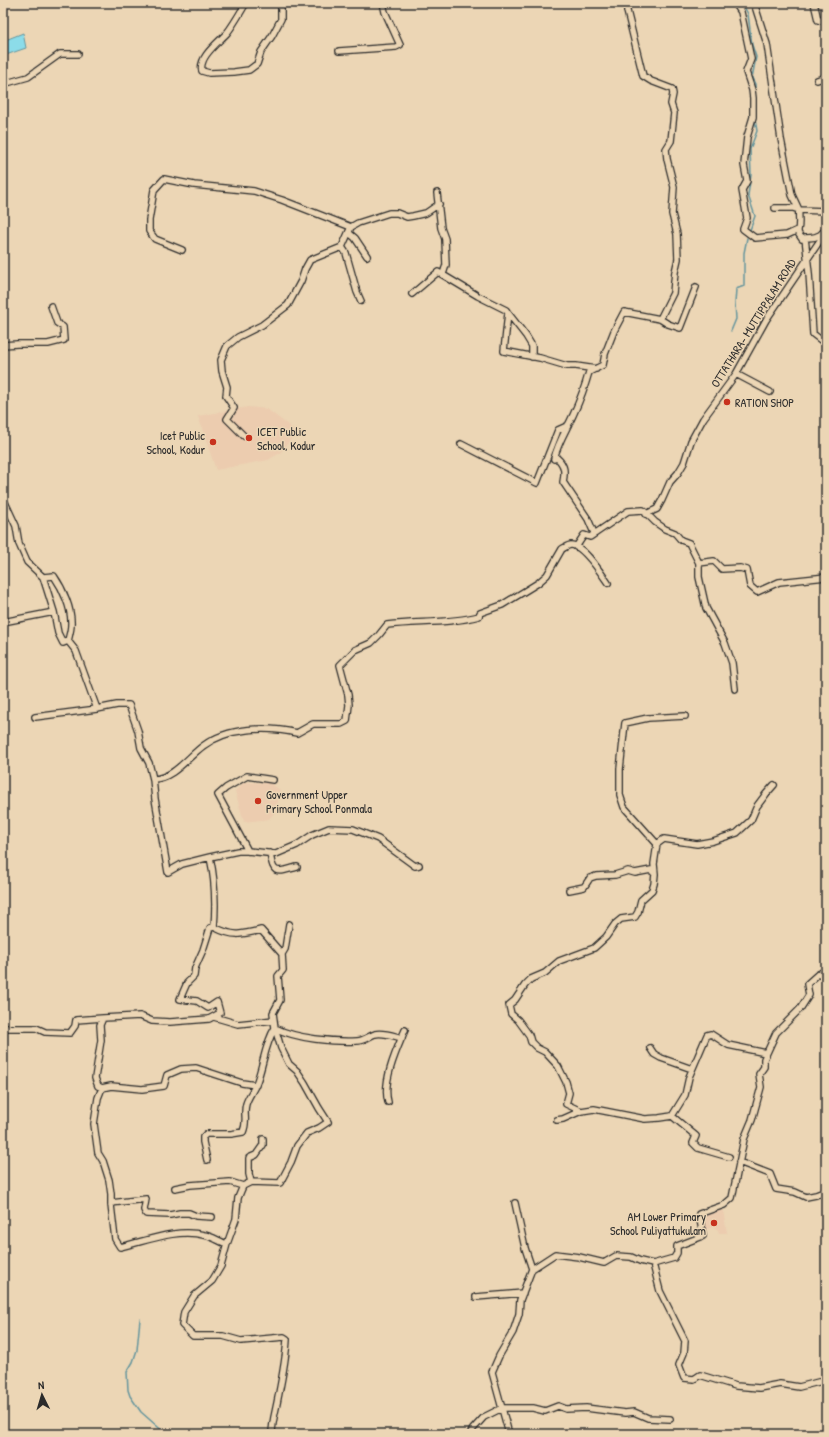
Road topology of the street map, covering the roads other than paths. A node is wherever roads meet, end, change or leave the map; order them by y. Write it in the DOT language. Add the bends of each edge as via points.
graph roads {
  1 [pos="246,3"];
  2 [pos="281,3"];
  3 [pos="383,3"];
  4 [pos="627,3"];
  5 [pos="735,3"];
  6 [pos="754,3"];
  7 [pos="814,3"];
  8 [pos="826,21"];
  9 [pos="339,51"];
  10 [pos="78,54"];
  11 [pos="826,77"];
  12 [pos="817,80"];
  13 [pos="3,84"];
  14 [pos="437,193"];
  15 [pos="439,204"];
  16 [pos="775,208"];
  17 [pos="799,210"];
  18 [pos="826,211"];
  19 [pos="351,226"];
  20 [pos="826,229"];
  21 [pos="798,230"];
  22 [pos="349,233"];
  23 [pos="820,234"];
  24 [pos="805,238"];
  25 [pos="342,247"];
  26 [pos="182,250"];
  27 [pos="367,256"];
  28 [pos="808,257"];
  29 [pos="443,274"];
  30 [pos="696,287"];
  31 [pos="412,294"];
  32 [pos="361,301"];
  33 [pos="51,306"];
  34 [pos="508,313"];
  35 [pos="660,319"];
  36 [pos="826,344"];
  37 [pos="3,345"];
  38 [pos="532,357"];
  39 [pos="596,369"];
  40 [pos="736,374"];
  41 [pos="770,392"];
  42 [pos="567,426"];
  43 [pos="244,436"];
  44 [pos="461,444"];
  45 [pos="3,498"];
  46 [pos="646,514"];
  47 [pos="594,534"];
  48 [pos="576,547"];
  49 [pos="700,563"];
  50 [pos="43,577"];
  51 [pos="826,577"];
  52 [pos="608,583"];
  53 [pos="54,612"];
  54 [pos="3,622"];
  55 [pos="68,641"];
  56 [pos="735,689"];
  57 [pos="97,708"];
  58 [pos="685,716"];
  59 [pos="35,717"];
  60 [pos="153,779"];
  61 [pos="273,780"];
  62 [pos="774,786"];
  63 [pos="657,844"];
  64 [pos="248,851"];
  65 [pos="270,853"];
  66 [pos="210,857"];
  67 [pos="419,865"];
  68 [pos="297,867"];
  69 [pos="655,874"];
  70 [pos="569,890"];
  71 [pos="289,924"];
  72 [pos="214,927"];
  73 [pos="282,954"];
  74 [pos="826,970"];
  75 [pos="214,1016"];
  76 [pos="103,1018"];
  77 [pos="274,1020"];
  78 [pos="3,1028"];
  79 [pos="275,1028"];
  80 [pos="405,1030"];
  81 [pos="402,1038"];
  82 [pos="650,1048"];
  83 [pos="766,1054"];
  84 [pos="692,1069"];
  85 [pos="256,1085"];
  86 [pos="102,1088"];
  87 [pos="388,1102"];
  88 [pos="584,1111"];
  89 [pos="672,1116"];
  90 [pos="557,1120"];
  91 [pos="263,1138"];
  92 [pos="728,1158"];
  93 [pos="207,1160"];
  94 [pos="739,1162"];
  95 [pos="251,1182"];
  96 [pos="243,1186"];
  97 [pos="175,1188"];
  98 [pos="826,1191"];
  99 [pos="111,1203"];
  100 [pos="515,1203"];
  101 [pos="212,1217"];
  102 [pos="227,1244"];
  103 [pos="653,1264"];
  104 [pos="532,1269"];
  105 [pos="523,1293"];
  106 [pos="476,1297"];
  107 [pos="826,1380"];
  108 [pos="502,1408"];
  109 [pos="670,1419"];
  110 [pos="272,1434"];
  111 [pos="470,1434"];
  112 [pos="509,1434"];
  1 -- 2 [label="street" via="228,32 206,54 202,71 249,70 257,64 261,52 281,19"];
  3 -- 9 [label="street" via="400,46"];
  4 -- 35 [label="street" via="643,76 672,89 673,94 673,126 666,149 674,187 672,214 677,234 678,259 673,293"];
  5 -- 21 [label="street" via="742,12 751,59 746,72 753,98 753,117 747,137 744,165 747,181 742,190 747,218 742,230 755,238 787,235"];
  6 -- 17 [label="street" via="767,44 781,139 792,195"];
  7 -- 8 [label="street" via="818,20"];
  10 -- 13 [label="street" via="60,54 28,77"];
  11 -- 12 [label="street"];
  14 -- 15 [label="street"];
  15 -- 19 [label="street" via="426,213 407,217 389,213"];
  15 -- 29 [label="street" via="441,228 445,239 446,265"];
  16 -- 17 [label="street"];
  17 -- 18 [label="street"];
  17 -- 21 [label="street"];
  19 -- 22 [label="street"];
  19 -- 26 [label="street" via="254,191 164,179 154,190 148,231 155,238"];
  20 -- 23 [label="street, OTTATHARA- MUTTIPPALAM ROAD"];
  21 -- 24 [label="street" via="802,239"];
  22 -- 25 [label="street"];
  22 -- 27 [label="street"];
  23 -- 24 [label="street" via="814,238"];
  23 -- 28 [label="street, OTTATHARA- MUTTIPPALAM ROAD" via="820,239"];
  24 -- 28 [label="street"];
  25 -- 32 [label="street"];
  25 -- 43 [label="street" via="310,260 288,305 262,325 238,337 227,346 221,360 222,371 227,387 226,396 234,408 227,419"];
  28 -- 36 [label="street" via="813,334"];
  28 -- 40 [label="street, OTTATHARA- MUTTIPPALAM ROAD" via="766,320"];
  29 -- 31 [label="street" via="438,272"];
  29 -- 34 [label="street"];
  30 -- 35 [label="street" via="680,328"];
  33 -- 37 [label="street" via="57,323 63,327 64,340 48,344"];
  34 -- 38 [label="street" via="532,346"];
  34 -- 38 [label="street" via="504,352"];
  35 -- 39 [label="street" via="624,312 614,331 603,365"];
  38 -- 39 [label="street" via="567,366"];
  39 -- 42 [label="street" via="588,372"];
  40 -- 41 [label="street"];
  40 -- 46 [label="street, OTTATHARA- MUTTIPPALAM ROAD" via="703,419 684,463 670,482 657,509"];
  42 -- 44 [label="street" via="558,430 537,483"];
  42 -- 47 [label="street" via="554,459 557,458 561,462 565,472 563,482 588,519"];
  45 -- 50 [label="street" via="16,526 19,544 27,562"];
  46 -- 48 [label="street" via="643,510 628,511 590,537 584,535"];
  46 -- 49 [label="street" via="689,543"];
  48 -- 52 [label="street" via="589,558"];
  48 -- 60 [label="street" via="570,545 562,548 547,575 538,583 502,605 480,613 479,616 439,623 407,622 387,625 371,643 355,650 340,665 348,695 347,721 341,724 313,724 297,733 270,729 235,731 203,746 169,774 160,779"];
  49 -- 51 [label="street" via="714,561 722,569 747,570 750,586 758,592 779,582"];
  49 -- 56 [label="street" via="699,577 706,608 725,643 732,663"];
  50 -- 53 [label="street"];
  50 -- 55 [label="street" via="54,576 62,588 72,624"];
  53 -- 54 [label="street"];
  53 -- 55 [label="street" via="58,633 63,642"];
  55 -- 57 [label="street" via="76,651"];
  57 -- 59 [label="street"];
  57 -- 60 [label="street" via="129,705"];
  58 -- 63 [label="street" via="648,718 625,723 620,795 624,807"];
  60 -- 66 [label="street" via="168,872 182,864"];
  61 -- 64 [label="street" via="248,776 218,795"];
  62 -- 63 [label="street" via="757,806 751,820 737,833 713,842 697,844 664,840"];
  63 -- 69 [label="street"];
  64 -- 65 [label="street"];
  64 -- 66 [label="street"];
  65 -- 67 [label="street" via="276,854 329,828 353,830 378,839 414,866"];
  65 -- 68 [label="street" via="272,867 275,870"];
  66 -- 72 [label="street" via="216,907"];
  69 -- 70 [label="street" via="651,870 596,876 590,878 584,887"];
  69 -- 88 [label="street" via="652,890 641,900 635,917 621,919 594,948 559,961 545,973 531,979 509,1005 511,1014 529,1035 531,1042 558,1066 569,1093 566,1104"];
  71 -- 73 [label="street"];
  72 -- 73 [label="street" via="231,934 261,930"];
  72 -- 75 [label="street" via="210,928 194,976 187,983 180,999 197,1001 208,1008 217,1002 220,1013"];
  73 -- 77 [label="street" via="283,970 278,976 280,1000 274,1013"];
  74 -- 83 [label="street" via="807,984 809,995 800,1009 776,1033"];
  75 -- 76 [label="street" via="209,1019 162,1022 140,1016"];
  75 -- 77 [label="street" via="238,1024"];
  76 -- 78 [label="street" via="76,1020 70,1033 45,1032 36,1028"];
  76 -- 86 [label="street" via="95,1078 98,1086"];
  77 -- 79 [label="street"];
  79 -- 81 [label="street" via="301,1037 341,1041 360,1041 376,1034"];
  79 -- 85 [label="street" via="270,1036"];
  79 -- 95 [label="street" via="289,1064 297,1071 328,1122 307,1133 297,1146 280,1184"];
  80 -- 81 [label="street"];
  81 -- 87 [label="street" via="388,1080"];
  82 -- 84 [label="street" via="661,1058"];
  83 -- 84 [label="street" via="728,1045 711,1034 707,1035"];
  83 -- 94 [label="street" via="764,1067 759,1074 761,1087"];
  84 -- 89 [label="street" via="685,1096"];
  85 -- 86 [label="street" via="196,1068 181,1069 167,1075 164,1086 142,1089 111,1086"];
  85 -- 93 [label="street" via="246,1105 246,1125 243,1132 203,1136"];
  86 -- 99 [label="street" via="94,1124 98,1153 109,1180"];
  88 -- 89 [label="street" via="594,1109 644,1118"];
  88 -- 90 [label="street"];
  89 -- 92 [label="street" via="696,1136 693,1143 698,1148"];
  91 -- 95 [label="street" via="263,1144 256,1155 249,1158"];
  94 -- 98 [label="street" via="770,1174 776,1189 806,1196"];
  94 -- 103 [label="street" via="732,1198 724,1205 699,1214 703,1236 677,1246 674,1258"];
  95 -- 96 [label="street"];
  96 -- 97 [label="street" via="230,1182"];
  96 -- 102 [label="street" via="238,1198 236,1219"];
  99 -- 101 [label="street" via="146,1199 146,1214 189,1213"];
  99 -- 102 [label="street" via="115,1239 120,1247 147,1239 186,1233 205,1235"];
  100 -- 104 [label="street"];
  102 -- 110 [label="street" via="221,1266 212,1281 194,1296 184,1312 182,1325 193,1336 223,1336 241,1341 284,1337 286,1339"];
  103 -- 104 [label="street" via="631,1256 616,1256 604,1263 555,1254"];
  103 -- 107 [label="street" via="660,1292 685,1341 679,1366 684,1378 694,1379 700,1376 736,1386 759,1388 780,1384 798,1387"];
  104 -- 105 [label="street"];
  105 -- 106 [label="street"];
  105 -- 108 [label="street" via="513,1332 492,1372"];
  108 -- 109 [label="street" via="533,1408 544,1411 558,1406 566,1409 634,1412 648,1418"];
  108 -- 111 [label="street" via="484,1417"];
  108 -- 112 [label="street"];
}
